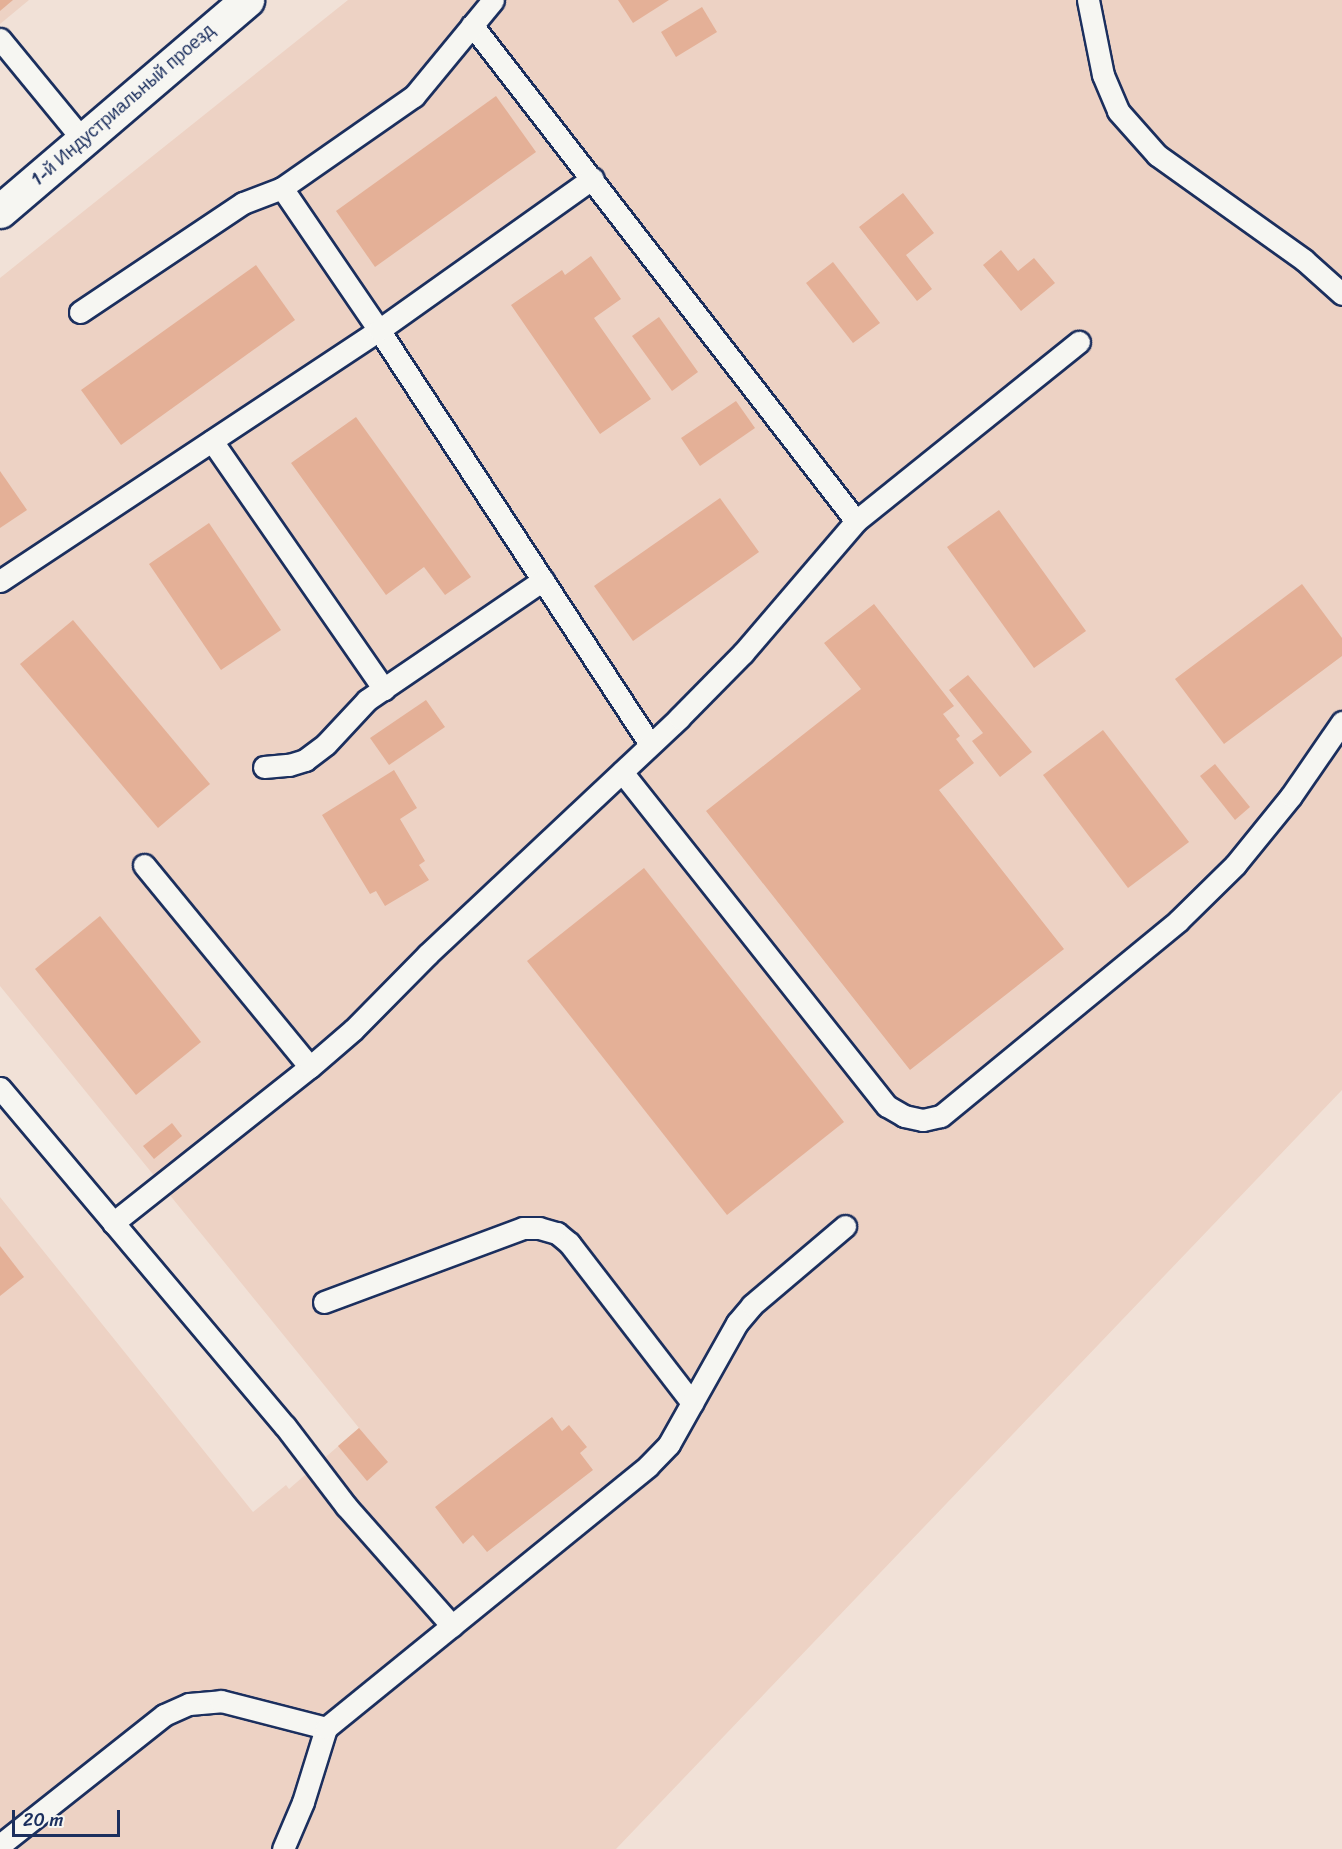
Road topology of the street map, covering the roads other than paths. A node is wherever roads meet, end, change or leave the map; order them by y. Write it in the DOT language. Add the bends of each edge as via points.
graph roads {
  1 [pos="247,0"];
  2 [pos="493,0"];
  3 [pos="1088,0"];
  4 [pos="472,25"];
  5 [pos="0,39"];
  6 [pos="83,140"];
  7 [pos="593,178"];
  8 [pos="282,188"];
  9 [pos="0,211"];
  10 [pos="1342,294"];
  11 [pos="81,312"];
  12 [pos="379,330"];
  13 [pos="1079,342"];
  14 [pos="212,441"];
  15 [pos="856,521"];
  16 [pos="543,580"];
  17 [pos="0,581"];
  18 [pos="384,689"];
  19 [pos="1342,722"];
  20 [pos="650,744"];
  21 [pos="264,766"];
  22 [pos="622,772"];
  23 [pos="144,865"];
  24 [pos="310,1067"];
  25 [pos="0,1088"];
  26 [pos="113,1223"];
  27 [pos="845,1226"];
  28 [pos="324,1302"];
  29 [pos="692,1403"];
  30 [pos="452,1626"];
  31 [pos="326,1728"];
  32 [pos="0,1845"];
  33 [pos="283,1849"];
  1 -- 6 [label="street, 1-й Индустриальный проезд"];
  2 -- 4 [label="lane"];
  3 -- 10 [label="lane" via="1103,75 1118,111 1157,155 1304,260"];
  4 -- 7 [label="lane"];
  4 -- 8 [label="lane" via="414,96"];
  5 -- 6 [label="lane"];
  6 -- 9 [label="street, 1-й Индустриальный проезд"];
  7 -- 12 [label="lane"];
  7 -- 15 [label="lane"];
  8 -- 11 [label="lane" via="243,203"];
  8 -- 12 [label="lane"];
  12 -- 14 [label="lane"];
  12 -- 16 [label="lane"];
  13 -- 15 [label="lane"];
  14 -- 17 [label="lane"];
  14 -- 18 [label="lane"];
  15 -- 20 [label="lane" via="743,653"];
  16 -- 18 [label="lane"];
  16 -- 20 [label="lane"];
  18 -- 21 [label="lane" via="361,705 326,744 305,760"];
  19 -- 22 [label="lane" via="1291,796 1235,865 1178,921 941,1116 923,1120 886,1106"];
  20 -- 22 [label="lane"];
  22 -- 24 [label="lane"];
  23 -- 24 [label="lane"];
  24 -- 26 [label="lane"];
  25 -- 26 [label="lane"];
  26 -- 30 [label="lane" via="285,1426 346,1506"];
  27 -- 29 [label="lane" via="752,1305 737,1323"];
  28 -- 29 [label="lane" via="523,1228 539,1228 556,1233 569,1243"];
  29 -- 30 [label="lane" via="669,1444 648,1466"];
  30 -- 31 [label="lane"];
  31 -- 32 [label="lane" via="220,1701 189,1704 164,1715"];
  31 -- 33 [label="lane" via="303,1802"];
}
